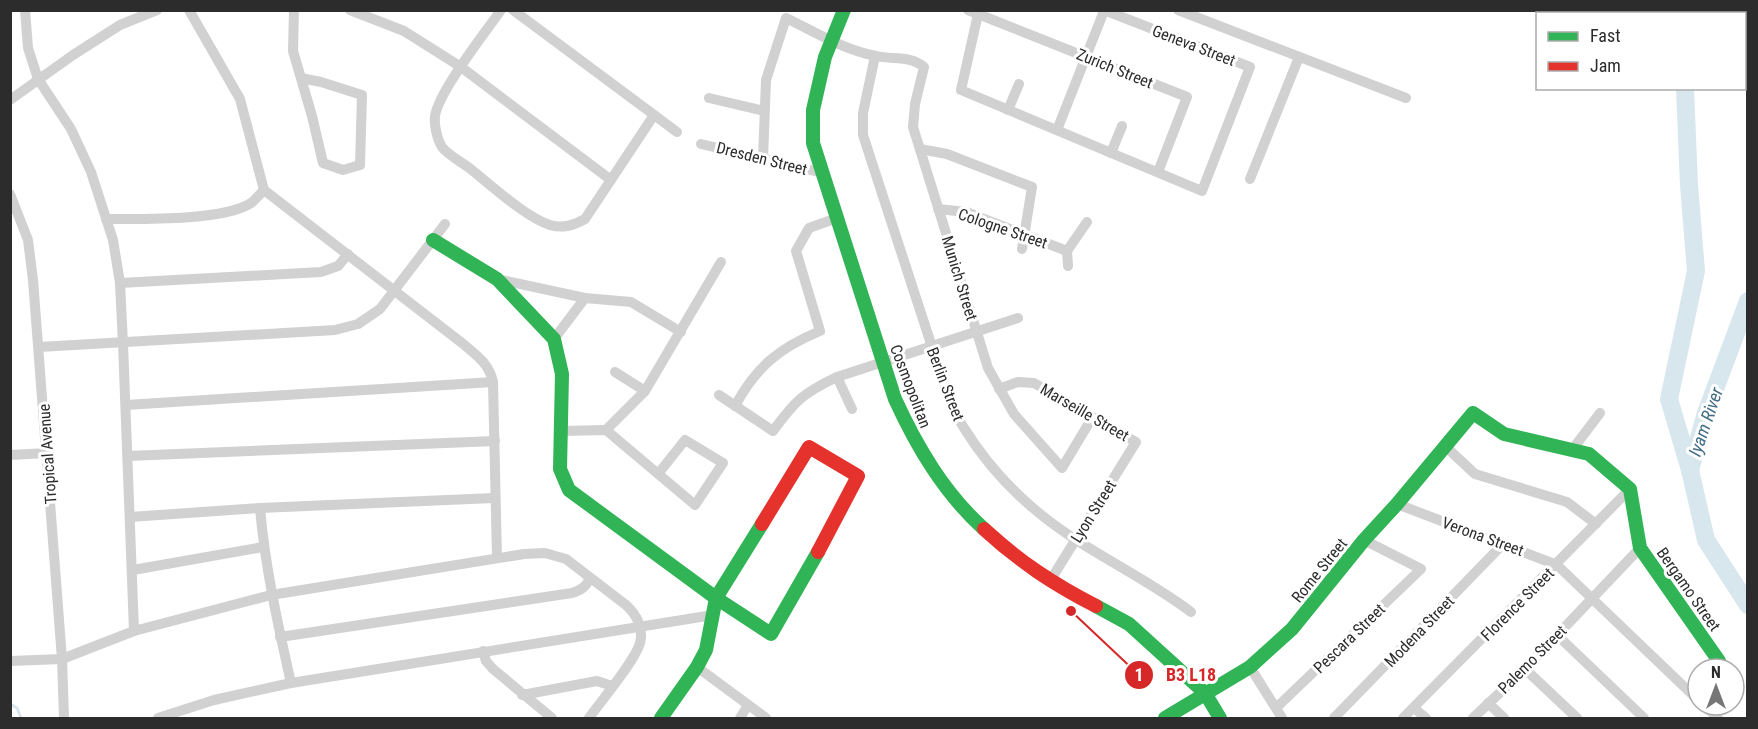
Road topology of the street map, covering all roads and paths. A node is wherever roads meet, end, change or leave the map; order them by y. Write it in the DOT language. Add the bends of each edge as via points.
graph roads {
  1 [pos="25,10"];
  2 [pos="157,10"];
  3 [pos="189,10"];
  4 [pos="294,10"];
  5 [pos="350,10"];
  6 [pos="501,10"];
  7 [pos="513,10"];
  8 [pos="844,10"];
  9 [pos="1178,10"];
  10 [pos="1104,11"];
  11 [pos="973,12"];
  12 [pos="831,41"];
  13 [pos="875,56"];
  14 [pos="1086,57"];
  15 [pos="1299,57"];
  16 [pos="461,67"];
  17 [pos="301,78"];
  18 [pos="38,80"];
  19 [pos="1019,84"];
  20 [pos="709,98"];
  21 [pos="1406,98"];
  22 [pos="10,100"];
  23 [pos="1008,110"];
  24 [pos="764,111"];
  25 [pos="654,115"];
  26 [pos="1122,126"];
  27 [pos="1058,130"];
  28 [pos="677,132"];
  29 [pos="701,144"];
  30 [pos="920,149"];
  31 [pos="1111,153"];
  32 [pos="763,159"];
  33 [pos="1158,172"];
  34 [pos="823,173"];
  35 [pos="1250,179"];
  36 [pos="611,180"];
  37 [pos="264,190"];
  38 [pos="10,194"];
  39 [pos="938,209"];
  40 [pos="837,218"];
  41 [pos="106,219"];
  42 [pos="1087,222"];
  43 [pos="446,224"];
  44 [pos="1024,234"];
  45 [pos="433,240"];
  46 [pos="1022,249"];
  47 [pos="1067,251"];
  48 [pos="348,254"];
  49 [pos="721,262"];
  50 [pos="1068,266"];
  51 [pos="497,279"];
  52 [pos="120,283"];
  53 [pos="394,290"];
  54 [pos="585,298"];
  55 [pos="1018,318"];
  56 [pos="681,332"];
  57 [pos="977,332"];
  58 [pos="554,339"];
  59 [pos="123,344"];
  60 [pos="39,347"];
  61 [pos="932,347"];
  62 [pos="884,362"];
  63 [pos="615,372"];
  64 [pos="837,377"];
  65 [pos="493,382"];
  66 [pos="999,390"];
  67 [pos="645,391"];
  68 [pos="719,395"];
  69 [pos="126,405"];
  70 [pos="735,405"];
  71 [pos="852,409"];
  72 [pos="1600,413"];
  73 [pos="1092,418"];
  74 [pos="606,430"];
  75 [pos="561,431"];
  76 [pos="495,441"];
  77 [pos="1136,442"];
  78 [pos="1445,446"];
  79 [pos="1572,450"];
  80 [pos="47,453"];
  81 [pos="10,455"];
  82 [pos="128,456"];
  83 [pos="658,474"];
  84 [pos="1630,489"];
  85 [pos="494,498"];
  86 [pos="1397,504"];
  87 [pos="260,508"];
  88 [pos="130,517"];
  89 [pos="1596,524"];
  90 [pos="1076,539"];
  91 [pos="1364,540"];
  92 [pos="1503,544"];
  93 [pos="263,547"];
  94 [pos="1640,548"];
  95 [pos="497,558"];
  96 [pos="1557,565"];
  97 [pos="133,570"];
  98 [pos="590,578"];
  99 [pos="1050,581"];
  100 [pos="271,595"];
  101 [pos="716,598"];
  102 [pos="1592,599"];
  103 [pos="1191,612"];
  104 [pos="712,615"];
  105 [pos="639,625"];
  106 [pos="134,631"];
  107 [pos="1557,635"];
  108 [pos="280,637"];
  109 [pos="483,651"];
  110 [pos="1716,657"];
  111 [pos="62,659"];
  112 [pos="10,661"];
  113 [pos="697,667"];
  114 [pos="1250,667"];
  115 [pos="1525,669"];
  116 [pos="291,683"];
  117 [pos="612,686"];
  118 [pos="1686,689"];
  119 [pos="1205,693"];
  120 [pos="522,695"];
  121 [pos="1488,703"];
  122 [pos="748,705"];
  123 [pos="1276,707"];
  124 [pos="1414,708"];
  125 [pos="64,718"];
  126 [pos="158,718"];
  127 [pos="552,718"];
  128 [pos="589,718"];
  129 [pos="661,718"];
  130 [pos="740,718"];
  131 [pos="766,718"];
  132 [pos="1164,718"];
  133 [pos="1220,718"];
  134 [pos="1282,718"];
  135 [pos="1334,718"];
  136 [pos="1403,718"];
  137 [pos="1426,718"];
  138 [pos="1473,718"];
  139 [pos="1504,718"];
  140 [pos="1577,718"];
  141 [pos="1644,718"];
  1 -- 18 [label="street" via="28,48"];
  2 -- 18 [label="street" via="120,26"];
  3 -- 37 [label="street" via="240,99"];
  4 -- 17 [label="street" via="294,51"];
  5 -- 16 [label="street" via="404,31"];
  6 -- 16 [label="street"];
  7 -- 25 [label="street"];
  8 -- 12 [label="street, Cosmopolitan"];
  9 -- 15 [label="street"];
  10 -- 14 [label="street"];
  10 -- 33 [label="street, Geneva Street" via="1250,67 1202,191"];
  11 -- 14 [label="street, Zurich Street"];
  11 -- 23 [label="street" via="961,90"];
  12 -- 13 [label="street"];
  12 -- 24 [label="street" via="786,18 766,80"];
  12 -- 34 [label="street, Cosmopolitan" via="813,110 813,143"];
  13 -- 30 [label="street, Munich Street" via="916,59 924,67 913,127"];
  13 -- 61 [label="street, Berlin Street" via="863,113 864,135"];
  14 -- 27 [label="street"];
  14 -- 33 [label="street, Zurich Street" via="1187,97"];
  15 -- 21 [label="street"];
  15 -- 35 [label="street"];
  16 -- 36 [label="street"];
  16 -- 36 [label="street" via="435,115 442,147 533,217 551,225 575,225 585,219"];
  17 -- 17 [label="street" via="323,163 343,170 360,165 362,94"];
  18 -- 22 [label="street"];
  18 -- 41 [label="street" via="71,129 91,172"];
  19 -- 23 [label="street"];
  20 -- 24 [label="street"];
  23 -- 27 [label="street"];
  24 -- 32 [label="street"];
  25 -- 28 [label="street"];
  25 -- 36 [label="street"];
  26 -- 31 [label="street"];
  27 -- 31 [label="street"];
  29 -- 32 [label="street, Dresden Street"];
  30 -- 39 [label="street, Munich Street"];
  30 -- 44 [label="street" via="947,154 1032,187"];
  31 -- 33 [label="street"];
  32 -- 34 [label="street, Dresden Street"];
  34 -- 40 [label="street, Cosmopolitan"];
  37 -- 41 [label="street" via="250,204 228,211"];
  37 -- 48 [label="street"];
  38 -- 60 [label="street, Tropical Avenue" via="28,240"];
  39 -- 44 [label="street, Cologne Street" via="966,212"];
  39 -- 57 [label="street, Munich Street"];
  40 -- 62 [label="street, Cosmopolitan"];
  40 -- 70 [label="street" via="810,228 796,251 820,331 768,361 748,382"];
  41 -- 52 [label="street"];
  42 -- 47 [label="street, Cologne Street"];
  43 -- 45 [label="street"];
  44 -- 46 [label="street"];
  44 -- 47 [label="street, Cologne Street"];
  45 -- 51 [label="street"];
  45 -- 53 [label="street"];
  47 -- 50 [label="street"];
  48 -- 52 [label="street" via="338,266 321,272"];
  48 -- 53 [label="street"];
  49 -- 56 [label="street"];
  51 -- 54 [label="street"];
  51 -- 58 [label="street"];
  52 -- 59 [label="street"];
  53 -- 59 [label="street" via="380,309 358,324 335,330"];
  53 -- 65 [label="street" via="484,362"];
  54 -- 56 [label="street" via="631,302"];
  54 -- 58 [label="street"];
  55 -- 57 [label="street"];
  56 -- 67 [label="street"];
  57 -- 61 [label="street"];
  57 -- 66 [label="street, Munich Street"];
  58 -- 75 [label="street" via="562,374"];
  59 -- 60 [label="street"];
  59 -- 69 [label="street"];
  60 -- 80 [label="street, Tropical Avenue"];
  61 -- 62 [label="street"];
  61 -- 90 [label="street, Berlin Street" via="963,427 992,466 1033,508"];
  62 -- 64 [label="street"];
  62 -- 99 [label="street, Cosmopolitan" via="895,399 934,472 968,514 1008,551"];
  63 -- 67 [label="street"];
  64 -- 70 [label="street" via="812,389 792,406 773,431"];
  64 -- 71 [label="street"];
  65 -- 69 [label="street"];
  65 -- 76 [label="street"];
  66 -- 73 [label="street, Marseille Street" via="1018,382 1034,383"];
  66 -- 73 [label="street, Munich Street" via="1014,414 1062,468"];
  67 -- 74 [label="street"];
  68 -- 70 [label="street"];
  69 -- 82 [label="street"];
  72 -- 79 [label="street"];
  73 -- 77 [label="street, Marseille Street"];
  74 -- 75 [label="street"];
  74 -- 83 [label="street"];
  75 -- 101 [label="street" via="560,469 569,490"];
  76 -- 82 [label="street"];
  76 -- 85 [label="street"];
  77 -- 90 [label="street, Lyon Street"];
  78 -- 79 [label="street, Rome Street" via="1473,413 1504,434"];
  78 -- 86 [label="street, Rome Street"];
  78 -- 89 [label="street" via="1475,474 1567,502"];
  79 -- 84 [label="street" via="1589,454"];
  80 -- 81 [label="street"];
  80 -- 111 [label="street, Tropical Avenue"];
  82 -- 88 [label="street"];
  83 -- 83 [label="street" via="695,505 723,463 685,440"];
  84 -- 89 [label="street, Florence Street"];
  84 -- 94 [label="street, Bergamo Street"];
  85 -- 87 [label="street"];
  85 -- 95 [label="street"];
  86 -- 91 [label="street, Rome Street"];
  86 -- 92 [label="street, Verona Street"];
  87 -- 88 [label="street"];
  87 -- 93 [label="street"];
  88 -- 97 [label="street"];
  89 -- 96 [label="street, Florence Street"];
  90 -- 99 [label="street, Lyon Street"];
  90 -- 103 [label="street, Berlin Street"];
  91 -- 114 [label="street, Rome Street" via="1292,629"];
  91 -- 123 [label="street, Pescara Street" via="1421,569"];
  92 -- 96 [label="street, Verona Street"];
  92 -- 135 [label="street, Modena Street"];
  93 -- 97 [label="street"];
  93 -- 100 [label="street"];
  94 -- 102 [label="street, Palemo Street"];
  94 -- 110 [label="street, Bergamo Street"];
  95 -- 98 [label="street" via="555,554"];
  95 -- 100 [label="street"];
  96 -- 102 [label="street, Verona Street"];
  96 -- 124 [label="street, Florence Street"];
  97 -- 106 [label="street"];
  98 -- 105 [label="street" via="634,612"];
  98 -- 108 [label="street" via="587,585 572,593"];
  99 -- 119 [label="street, Cosmopolitan" via="1128,624"];
  100 -- 106 [label="street"];
  100 -- 108 [label="street"];
  101 -- 101 [label="street" via="809,447 858,476 771,634"];
  101 -- 104 [label="street"];
  102 -- 107 [label="street, Palemo Street"];
  102 -- 118 [label="street, Verona Street"];
  104 -- 105 [label="street"];
  104 -- 113 [label="street" via="706,650"];
  105 -- 109 [label="street"];
  105 -- 117 [label="street" via="636,652"];
  106 -- 111 [label="street"];
  107 -- 115 [label="street, Palemo Street"];
  107 -- 141 [label="street"];
  108 -- 116 [label="street"];
  109 -- 116 [label="street"];
  109 -- 120 [label="street" via="493,669"];
  111 -- 112 [label="street"];
  111 -- 125 [label="street, Tropical Avenue"];
  113 -- 122 [label="street"];
  113 -- 129 [label="street"];
  114 -- 119 [label="street, Rome Street"];
  114 -- 123 [label="street"];
  115 -- 121 [label="street, Palemo Street"];
  115 -- 140 [label="street"];
  116 -- 126 [label="street" via="214,700"];
  117 -- 120 [label="street" via="597,681"];
  117 -- 128 [label="street"];
  119 -- 132 [label="street, Rome Street"];
  119 -- 133 [label="street, Cosmopolitan"];
  120 -- 127 [label="street"];
  121 -- 138 [label="street, Palemo Street"];
  121 -- 139 [label="street"];
  122 -- 130 [label="street"];
  122 -- 131 [label="street"];
  123 -- 134 [label="street"];
  124 -- 136 [label="street, Florence Street"];
  124 -- 137 [label="street"];
}
